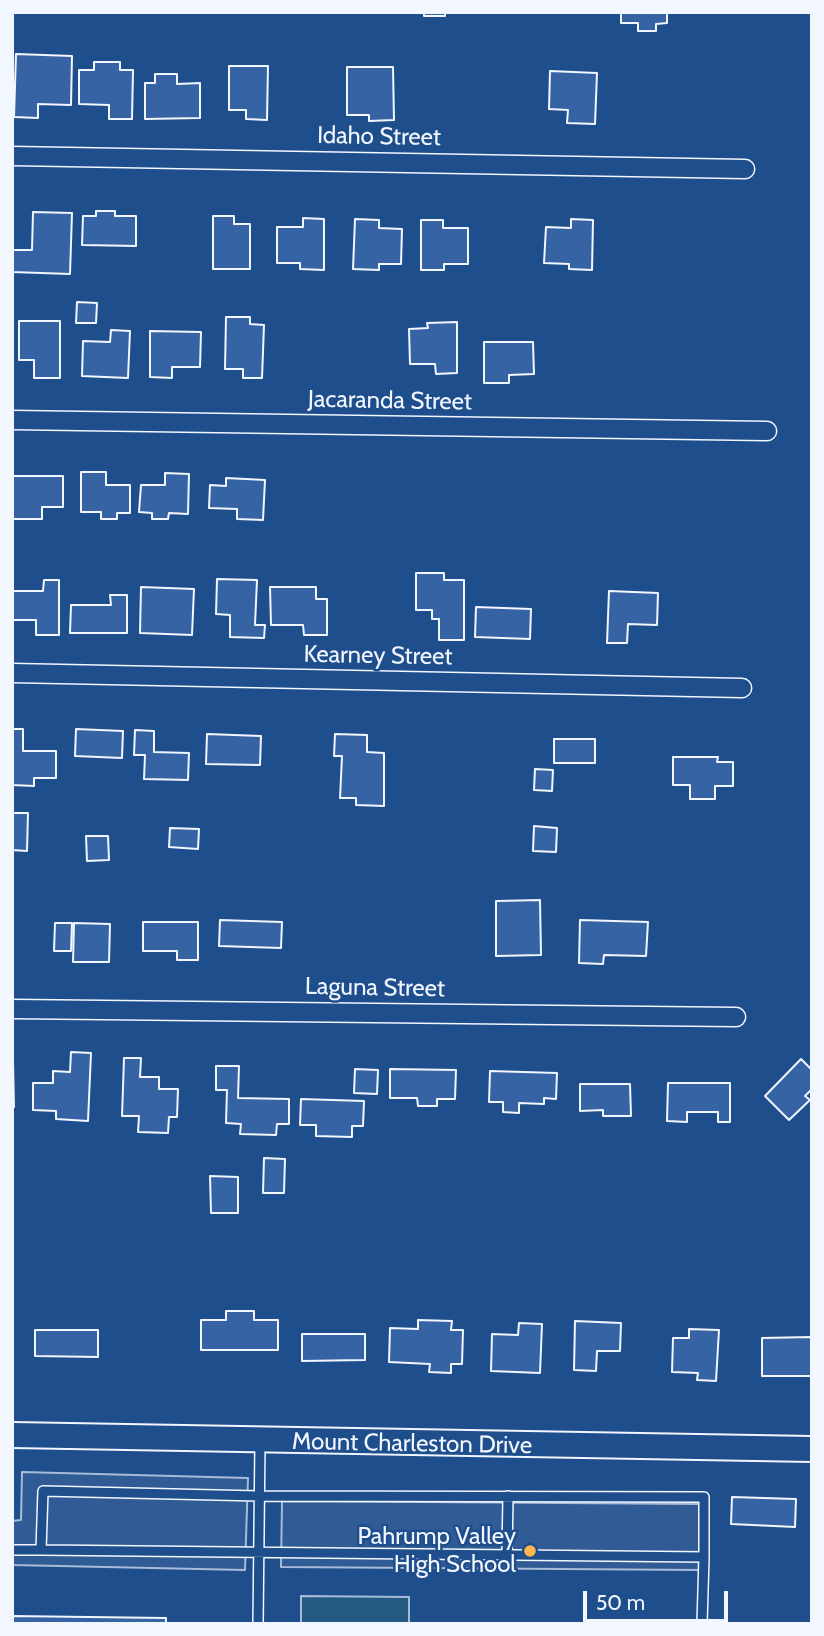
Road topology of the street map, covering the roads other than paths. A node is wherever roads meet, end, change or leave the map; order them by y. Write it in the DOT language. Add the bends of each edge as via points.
graph roads {
  1 [pos="12,156"];
  2 [pos="745,169"];
  3 [pos="12,420"];
  4 [pos="767,431"];
  5 [pos="12,673"];
  6 [pos="742,688"];
  7 [pos="12,1009"];
  8 [pos="736,1017"];
  9 [pos="12,1435"];
  10 [pos="260,1442"];
  11 [pos="812,1448"];
  12 [pos="259,1496"];
  13 [pos="508,1496"];
  14 [pos="12,1550"];
  15 [pos="41,1550"];
  16 [pos="259,1552"];
  17 [pos="507,1556"];
  18 [pos="704,1558"];
  19 [pos="258,1624"];
  20 [pos="702,1624"];
  1 -- 2 [label="street, Idaho Street"];
  3 -- 4 [label="street, Jacaranda Street"];
  5 -- 6 [label="street, Kearney Street"];
  7 -- 8 [label="street, Laguna Street"];
  9 -- 10 [label="street, Mount Charleston Drive"];
  10 -- 11 [label="street, Mount Charleston Drive"];
  10 -- 12 [label="lane"];
  12 -- 13 [label="lane"];
  12 -- 15 [label="lane" via="43,1491"];
  12 -- 16 [label="lane"];
  13 -- 17 [label="lane"];
  13 -- 18 [label="lane" via="704,1497"];
  14 -- 15 [label="lane"];
  15 -- 16 [label="lane"];
  16 -- 17 [label="lane"];
  16 -- 19 [label="lane"];
  17 -- 18 [label="lane"];
  18 -- 20 [label="lane"];
}
